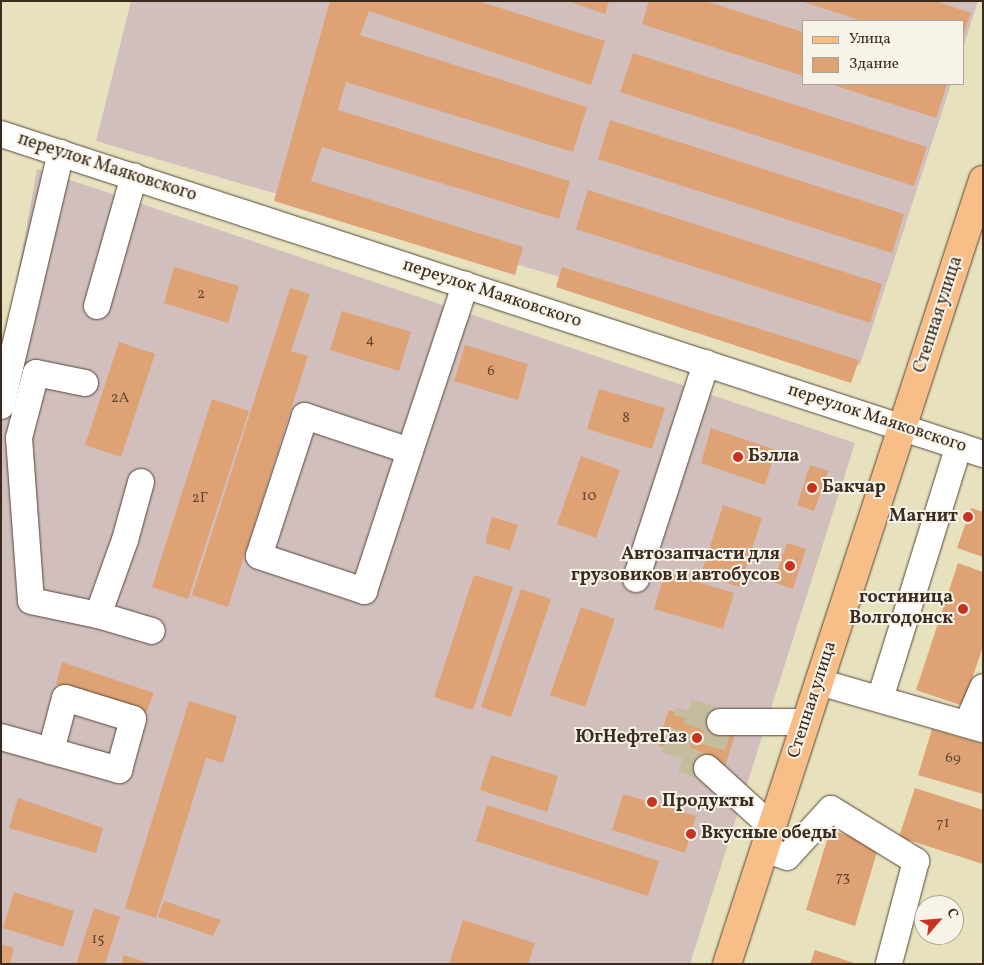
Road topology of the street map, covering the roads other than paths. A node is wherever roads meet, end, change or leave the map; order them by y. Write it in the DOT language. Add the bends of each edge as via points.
graph roads {
  1 [pos="1,134"];
  2 [pos="61,153"];
  3 [pos="134,176"];
  4 [pos="983,180"];
  5 [pos="465,285"];
  6 [pos="97,306"];
  7 [pos="706,363"];
  8 [pos="84,383"];
  9 [pos="1,406"];
  10 [pos="902,427"];
  11 [pos="971,450"];
  12 [pos="410,451"];
  13 [pos="141,482"];
  14 [pos="636,579"];
  15 [pos="98,615"];
  16 [pos="152,631"];
  17 [pos="819,682"];
  18 [pos="983,687"];
  19 [pos="880,699"];
  20 [pos="720,722"];
  21 [pos="806,722"];
  22 [pos="975,727"];
  23 [pos="1,737"];
  24 [pos="51,751"];
  25 [pos="707,768"];
  26 [pos="768,838"];
  27 [pos="889,963"];
  28 [pos="727,964"];
  1 -- 2 [label="street, переулок Маяковского"];
  2 -- 3 [label="street, переулок Маяковского"];
  2 -- 9 [label="street"];
  3 -- 5 [label="street, переулок Маяковского"];
  3 -- 6 [label="street"];
  4 -- 10 [label="main road, Степная улица"];
  5 -- 7 [label="street, переулок Маяковского"];
  5 -- 12 [label="street"];
  7 -- 10 [label="street, переулок Маяковского"];
  7 -- 14 [label="street"];
  8 -- 15 [label="street" via="36,373 19,438 31,601"];
  10 -- 11 [label="street, переулок Маяковского"];
  10 -- 17 [label="main road, Степная улица"];
  11 -- 19 [label="street"];
  12 -- 12 [label="street" via="364,591 259,556 305,416"];
  13 -- 15 [label="street" via="125,540"];
  15 -- 16 [label="street"];
  17 -- 19 [label="street"];
  17 -- 21 [label="main road, Степная улица"];
  18 -- 22 [label="street"];
  19 -- 22 [label="street"];
  20 -- 21 [label="street"];
  21 -- 26 [label="main road, Степная улица"];
  23 -- 24 [label="street"];
  25 -- 26 [label="street"];
  26 -- 27 [label="street" via="788,857 831,809 916,860"];
  26 -- 28 [label="main road, Степная улица"];
}
